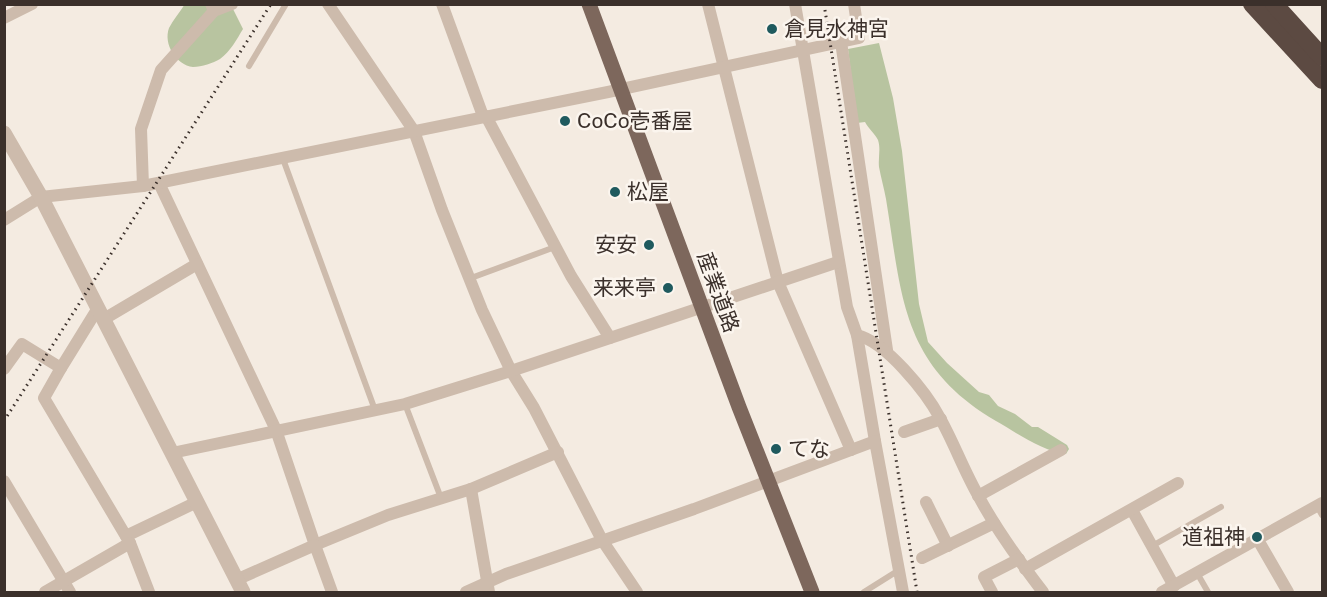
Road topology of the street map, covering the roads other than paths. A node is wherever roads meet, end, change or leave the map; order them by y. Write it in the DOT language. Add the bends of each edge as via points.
graph roads {
  1 [pos="32,4"];
  2 [pos="232,4"];
  3 [pos="286,4"];
  4 [pos="328,4"];
  5 [pos="442,4"];
  6 [pos="589,4"];
  7 [pos="708,4"];
  8 [pos="795,4"];
  9 [pos="854,4"];
  10 [pos="1254,4"];
  11 [pos="1274,4"];
  12 [pos="213,8"];
  13 [pos="4,18"];
  14 [pos="841,42"];
  15 [pos="803,49"];
  16 [pos="1323,57"];
  17 [pos="249,66"];
  18 [pos="724,68"];
  19 [pos="1323,76"];
  20 [pos="1323,80"];
  21 [pos="621,89"];
  22 [pos="485,116"];
  23 [pos="414,131"];
  24 [pos="4,133"];
  25 [pos="283,159"];
  26 [pos="159,183"];
  27 [pos="143,186"];
  28 [pos="41,197"];
  29 [pos="4,219"];
  30 [pos="555,248"];
  31 [pos="838,262"];
  32 [pos="196,264"];
  33 [pos="471,278"];
  34 [pos="778,282"];
  35 [pos="702,308"];
  36 [pos="101,313"];
  37 [pos="857,335"];
  38 [pos="610,338"];
  39 [pos="887,350"];
  40 [pos="61,368"];
  41 [pos="4,369"];
  42 [pos="511,371"];
  43 [pos="405,404"];
  44 [pos="375,411"];
  45 [pos="941,419"];
  46 [pos="276,430"];
  47 [pos="904,432"];
  48 [pos="875,441"];
  49 [pos="851,450"];
  50 [pos="1061,450"];
  51 [pos="558,452"];
  52 [pos="172,453"];
  53 [pos="4,481"];
  54 [pos="767,481"];
  55 [pos="1178,483"];
  56 [pos="471,489"];
  57 [pos="978,496"];
  58 [pos="441,498"];
  59 [pos="197,502"];
  60 [pos="926,502"];
  61 [pos="1221,507"];
  62 [pos="1321,508"];
  63 [pos="1132,510"];
  64 [pos="994,523"];
  65 [pos="128,539"];
  66 [pos="602,540"];
  67 [pos="1258,540"];
  68 [pos="315,545"];
  69 [pos="948,546"];
  70 [pos="1152,546"];
  71 [pos="922,558"];
  72 [pos="1022,564"];
  73 [pos="899,569"];
  74 [pos="1197,573"];
  75 [pos="240,586"];
  76 [pos="67,587"];
  77 [pos="488,588"];
  78 [pos="1167,590"];
  79 [pos="809,591"];
  80 [pos="45,592"];
  81 [pos="149,592"];
  82 [pos="332,592"];
  83 [pos="466,592"];
  84 [pos="636,592"];
  85 [pos="864,592"];
  86 [pos="903,592"];
  87 [pos="992,592"];
  88 [pos="1040,592"];
  89 [pos="1208,592"];
  90 [pos="1288,592"];
  1 -- 13 [label="street"];
  2 -- 12 [label="street"];
  3 -- 17 [label="lane"];
  4 -- 23 [label="street"];
  5 -- 22 [label="street"];
  6 -- 21 [label="main road, 産業道路"];
  7 -- 18 [label="street"];
  8 -- 15 [label="street"];
  9 -- 14 [label="street" via="859,38"];
  10 -- 19 [label="street"];
  10 -- 20 [label="highway"];
  11 -- 16 [label="highway"];
  12 -- 27 [label="street" via="162,70 141,129"];
  14 -- 15 [label="street"];
  14 -- 39 [label="street"];
  15 -- 18 [label="street"];
  15 -- 31 [label="street"];
  18 -- 21 [label="street"];
  18 -- 34 [label="street"];
  21 -- 22 [label="street"];
  21 -- 35 [label="main road, 産業道路"];
  22 -- 23 [label="street"];
  22 -- 30 [label="street"];
  23 -- 25 [label="street"];
  23 -- 33 [label="street"];
  24 -- 28 [label="street"];
  25 -- 26 [label="street"];
  25 -- 44 [label="lane"];
  26 -- 27 [label="street"];
  26 -- 32 [label="street"];
  27 -- 28 [label="street"];
  28 -- 29 [label="street"];
  28 -- 36 [label="street"];
  30 -- 33 [label="lane"];
  30 -- 38 [label="street"];
  31 -- 34 [label="street"];
  31 -- 37 [label="street"];
  32 -- 36 [label="street"];
  32 -- 46 [label="street"];
  33 -- 42 [label="street"];
  34 -- 35 [label="street"];
  34 -- 49 [label="street"];
  35 -- 38 [label="street"];
  35 -- 54 [label="main road, 産業道路"];
  36 -- 40 [label="street"];
  36 -- 52 [label="street"];
  37 -- 39 [label="street"];
  37 -- 48 [label="street"];
  38 -- 42 [label="street"];
  39 -- 45 [label="street"];
  40 -- 41 [label="street" via="22,344"];
  40 -- 65 [label="street" via="44,398"];
  42 -- 43 [label="street"];
  42 -- 51 [label="street"];
  43 -- 44 [label="street"];
  43 -- 58 [label="lane"];
  44 -- 46 [label="street"];
  45 -- 47 [label="street"];
  45 -- 57 [label="street"];
  46 -- 52 [label="street"];
  46 -- 68 [label="street"];
  48 -- 49 [label="street"];
  48 -- 73 [label="street"];
  49 -- 54 [label="street"];
  50 -- 57 [label="street"];
  51 -- 56 [label="street"];
  51 -- 66 [label="street"];
  52 -- 59 [label="street"];
  53 -- 76 [label="street"];
  54 -- 66 [label="street"];
  54 -- 79 [label="main road, 産業道路"];
  55 -- 63 [label="street"];
  56 -- 58 [label="street"];
  56 -- 77 [label="street"];
  57 -- 64 [label="street"];
  58 -- 68 [label="street"];
  59 -- 65 [label="street"];
  59 -- 75 [label="street"];
  60 -- 69 [label="street"];
  61 -- 70 [label="lane"];
  62 -- 67 [label="street"];
  63 -- 70 [label="street"];
  63 -- 72 [label="street"];
  64 -- 69 [label="street"];
  64 -- 72 [label="street"];
  65 -- 76 [label="street"];
  65 -- 81 [label="street"];
  66 -- 77 [label="street"];
  66 -- 84 [label="street"];
  67 -- 74 [label="street"];
  67 -- 90 [label="street"];
  68 -- 75 [label="street"];
  68 -- 82 [label="street"];
  69 -- 71 [label="street"];
  70 -- 78 [label="street"];
  72 -- 87 [label="street" via="984,578"];
  72 -- 88 [label="street"];
  73 -- 85 [label="lane"];
  73 -- 86 [label="street"];
  74 -- 78 [label="street"];
  74 -- 89 [label="lane"];
  76 -- 80 [label="street"];
  77 -- 83 [label="street"];
}
